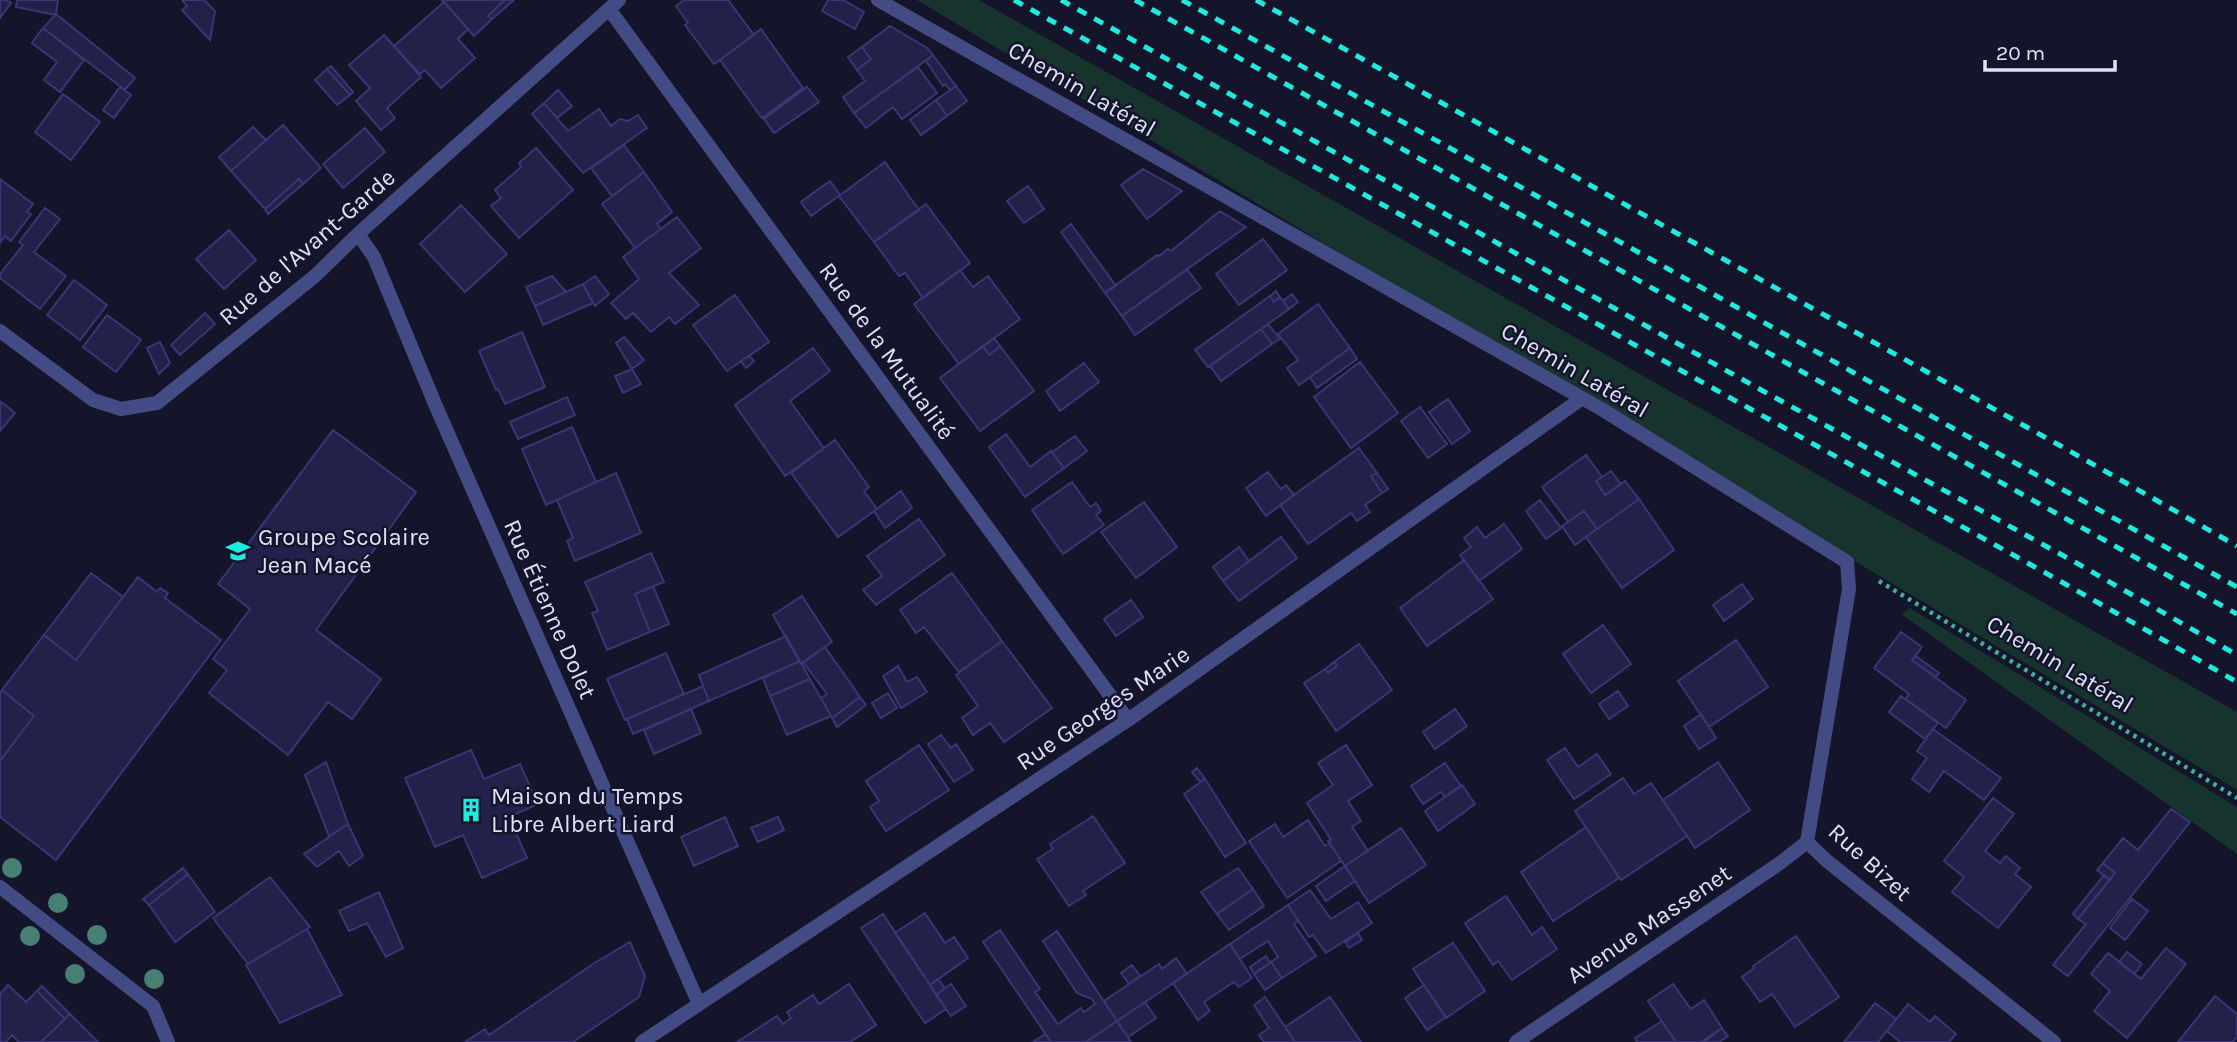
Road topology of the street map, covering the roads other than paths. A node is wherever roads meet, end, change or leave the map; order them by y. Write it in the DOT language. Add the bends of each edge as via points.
graph roads {
  1 [pos="878,0"];
  2 [pos="613,5"];
  3 [pos="358,234"];
  4 [pos="0,331"];
  5 [pos="1581,399"];
  6 [pos="1847,562"];
  7 [pos="1128,720"];
  8 [pos="1807,842"];
  9 [pos="0,887"];
  10 [pos="699,1004"];
  11 [pos="168,1042"];
  12 [pos="642,1042"];
  13 [pos="1516,1042"];
  14 [pos="2054,1042"];
  1 -- 5 [label="street, Chemin Latéral"];
  2 -- 3 [label="street, Rue de l'Avant-Garde"];
  2 -- 7 [label="street, Rue de la Mutualité"];
  3 -- 4 [label="street, Rue de l'Avant-Garde" via="315,276 157,403 121,409 93,400"];
  3 -- 10 [label="street, Rue Étienne Dolet" via="374,257"];
  5 -- 6 [label="street, Chemin Latéral"];
  5 -- 7 [label="street, Rue Georges Marie"];
  6 -- 8 [label="street, Rue Bizet" via="1849,589"];
  7 -- 10 [label="street, Rue Georges Marie"];
  8 -- 13 [label="street, Avenue Massenet"];
  8 -- 14 [label="street, Rue Bizet"];
  9 -- 11 [label="street" via="153,1006"];
  10 -- 12 [label="street, Rue Georges Marie"];
}
